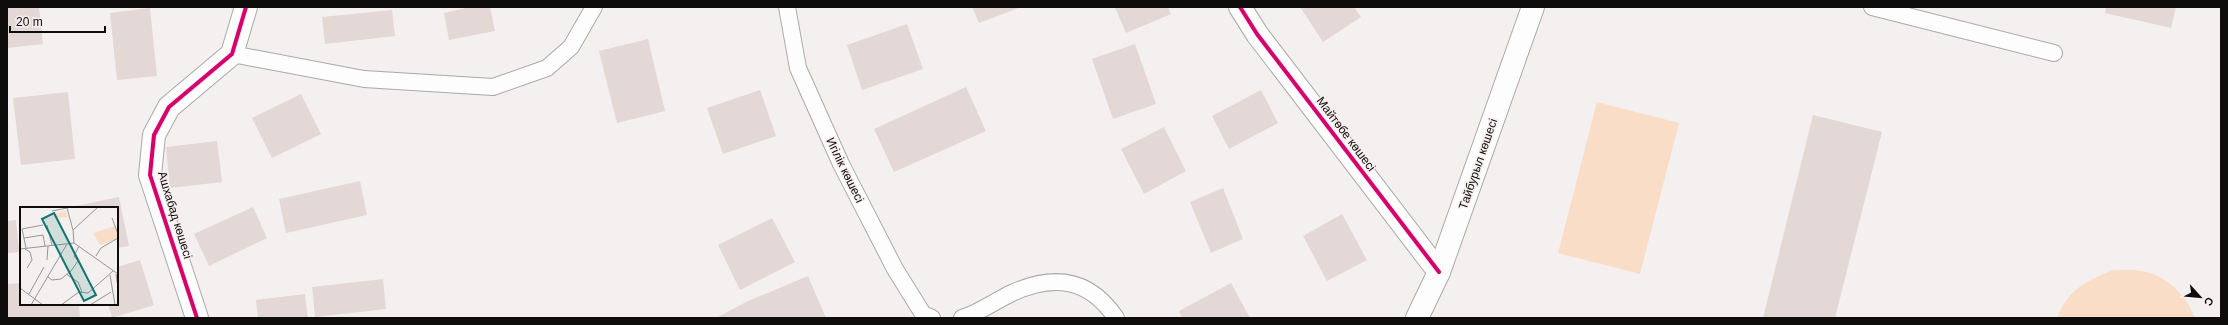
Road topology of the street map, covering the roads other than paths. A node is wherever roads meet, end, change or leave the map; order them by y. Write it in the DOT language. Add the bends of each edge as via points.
graph roads {
  1 [pos="246,7"];
  2 [pos="594,7"];
  3 [pos="787,7"];
  4 [pos="1240,7"];
  5 [pos="1533,7"];
  6 [pos="1872,7"];
  7 [pos="2054,53"];
  8 [pos="232,54"];
  9 [pos="1439,272"];
  10 [pos="197,318"];
  11 [pos="932,318"];
  12 [pos="963,318"];
  13 [pos="1116,318"];
  14 [pos="1417,318"];
  1 -- 8 [label="street"];
  2 -- 8 [label="lane" via="572,47 547,68 493,87 364,79"];
  3 -- 11 [label="lane, Игілік көшесі" via="798,68 841,164 895,269 923,314"];
  4 -- 9 [label="street, Майтөбе көшесі" via="1257,34"];
  5 -- 9 [label="street, Тайбурыл көшесі"];
  6 -- 7 [label="lane"];
  8 -- 10 [label="street, Ашхабад көшесі" via="169,107 154,135 150,175"];
  9 -- 14 [label="street, Тайбурыл көшесі"];
  12 -- 13 [label="lane" via="1013,293 1045,282 1074,283 1092,292 1109,307"];
}
